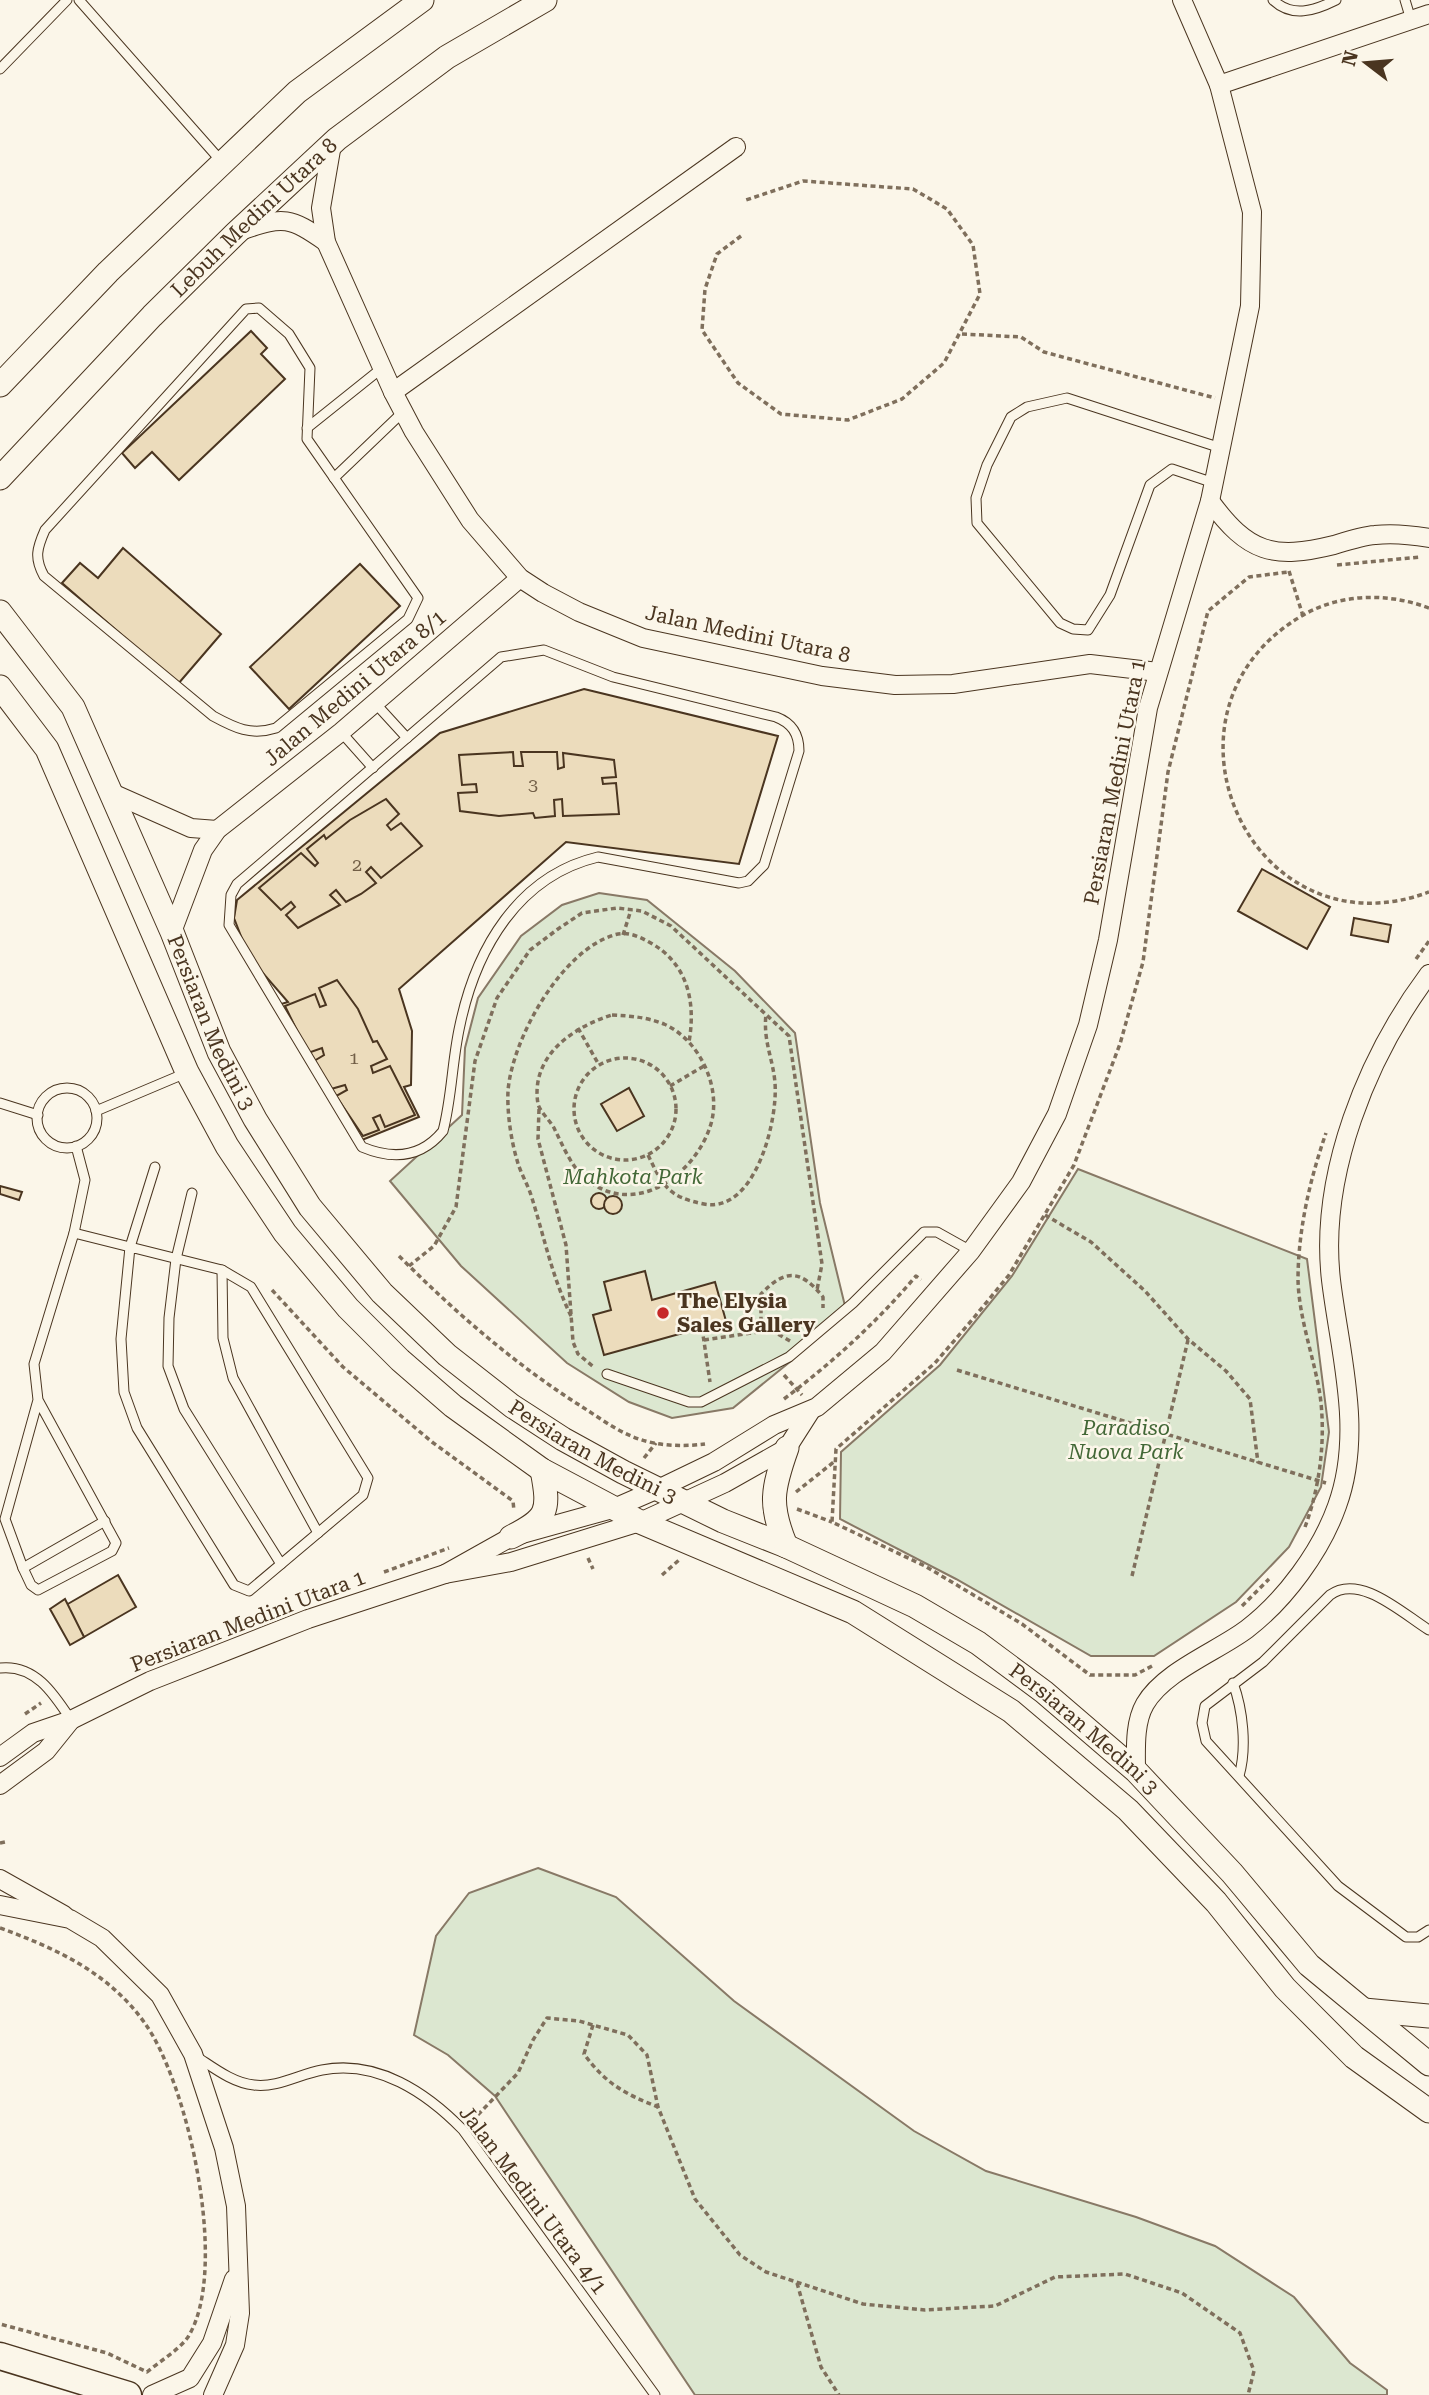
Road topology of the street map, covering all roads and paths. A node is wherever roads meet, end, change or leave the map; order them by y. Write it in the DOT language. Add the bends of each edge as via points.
graph roads {
  1 [pos="67,0"];
  2 [pos="79,0"];
  3 [pos="422,0"];
  4 [pos="545,0"];
  5 [pos="1182,0"];
  6 [pos="1272,0"];
  7 [pos="1336,0"];
  8 [pos="1405,0"];
  9 [pos="1429,14"];
  10 [pos="1411,20"];
  11 [pos="0,69"];
  12 [pos="1219,85"];
  13 [pos="332,144"];
  14 [pos="736,147"];
  15 [pos="222,162"];
  16 [pos="744,201"];
  17 [pos="234,233"];
  18 [pos="741,236"];
  19 [pos="326,242"];
  20 [pos="962,334"];
  21 [pos="382,368"];
  22 [pos="0,385"];
  23 [pos="393,392"];
  24 [pos="1230,402"];
  25 [pos="403,412"];
  26 [pos="307,428"];
  27 [pos="1221,448"];
  28 [pos="0,478"];
  29 [pos="334,478"];
  30 [pos="1212,492"];
  31 [pos="1429,538"];
  32 [pos="1284,552"];
  33 [pos="520,578"];
  34 [pos="1429,608"];
  35 [pos="0,612"];
  36 [pos="1303,616"];
  37 [pos="1158,672"];
  38 [pos="0,687"];
  39 [pos="375,703"];
  40 [pos="341,732"];
  41 [pos="407,738"];
  42 [pos="373,768"];
  43 [pos="112,793"];
  44 [pos="217,830"];
  45 [pos="1429,892"];
  46 [pos="631,910"];
  47 [pos="172,932"];
  48 [pos="623,935"];
  49 [pos="1429,940"];
  50 [pos="1413,962"];
  51 [pos="1429,974"];
  52 [pos="766,1014"];
  53 [pos="578,1028"];
  54 [pos="689,1042"];
  55 [pos="599,1065"];
  56 [pos="705,1066"];
  57 [pos="187,1072"];
  58 [pos="670,1086"];
  59 [pos="0,1103"];
  60 [pos="539,1107"];
  61 [pos="96,1111"];
  62 [pos="38,1115"];
  63 [pos="1329,1127"];
  64 [pos="76,1146"];
  65 [pos="648,1155"];
  66 [pos="155,1167"];
  67 [pos="663,1186"];
  68 [pos="192,1193"];
  69 [pos="1045,1215"];
  70 [pos="74,1233"];
  71 [pos="130,1247"];
  72 [pos="971,1251"];
  73 [pos="399,1256"];
  74 [pos="176,1259"];
  75 [pos="409,1266"];
  76 [pos="222,1270"];
  77 [pos="929,1285"];
  78 [pos="271,1289"];
  79 [pos="817,1290"];
  80 [pos="571,1316"];
  81 [pos="702,1328"];
  82 [pos="824,1328"];
  83 [pos="771,1330"];
  84 [pos="1188,1339"];
  85 [pos="704,1340"];
  86 [pos="800,1347"];
  87 [pos="775,1364"];
  88 [pos="957,1370"];
  89 [pos="607,1374"];
  90 [pos="796,1390"];
  91 [pos="712,1398"];
  92 [pos="38,1401"];
  93 [pos="777,1404"];
  94 [pos="813,1410"];
  95 [pos="1164,1434"];
  96 [pos="712,1443"];
  97 [pos="787,1448"];
  98 [pos="836,1449"];
  99 [pos="835,1461"];
  100 [pos="1258,1463"];
  101 [pos="542,1470"];
  102 [pos="1318,1480"];
  103 [pos="658,1489"];
  104 [pos="1342,1490"];
  105 [pos="790,1497"];
  106 [pos="685,1502"];
  107 [pos="794,1506"];
  108 [pos="612,1509"];
  109 [pos="105,1521"];
  110 [pos="640,1522"];
  111 [pos="832,1522"];
  112 [pos="513,1531"];
  113 [pos="318,1533"];
  114 [pos="1303,1534"];
  115 [pos="786,1546"];
  116 [pos="281,1564"];
  117 [pos="23,1568"];
  118 [pos="1278,1570"];
  119 [pos="445,1574"];
  120 [pos="1132,1576"];
  121 [pos="1239,1609"];
  122 [pos="1429,1630"];
  123 [pos="1157,1663"];
  124 [pos="0,1668"];
  125 [pos="1233,1683"];
  126 [pos="55,1694"];
  127 [pos="22,1716"];
  128 [pos="71,1720"];
  129 [pos="0,1757"];
  130 [pos="1136,1771"];
  131 [pos="1239,1776"];
  132 [pos="0,1785"];
  133 [pos="0,1879"];
  134 [pos="0,1905"];
  135 [pos="69,1919"];
  136 [pos="0,1928"];
  137 [pos="1429,1930"];
  138 [pos="1364,2010"];
  139 [pos="1429,2017"];
  140 [pos="593,2025"];
  141 [pos="192,2054"];
  142 [pos="1429,2064"];
  143 [pos="658,2107"];
  144 [pos="1429,2111"];
  145 [pos="463,2130"];
  146 [pos="237,2269"];
  147 [pos="797,2283"];
  148 [pos="0,2323"];
  149 [pos="0,2357"];
  150 [pos="1249,2394"];
  151 [pos="128,2395"];
  152 [pos="152,2395"];
  153 [pos="214,2395"];
  154 [pos="655,2395"];
  155 [pos="838,2395"];
  1 -- 11 [label="lane"];
  2 -- 15 [label="lane"];
  3 -- 15 [label="street" via="297,92"];
  4 -- 13 [label="street, Lebuh Medini Utara 8" via="447,57"];
  5 -- 12 [label="street, Persiaran Medini Utara 1"];
  6 -- 7 [label="lane" via="1290,11 1302,12"];
  8 -- 10 [label="lane"];
  9 -- 10 [label="street"];
  10 -- 12 [label="street"];
  12 -- 24 [label="street, Persiaran Medini Utara 1" via="1252,212 1251,306"];
  13 -- 17 [label="street, Lebuh Medini Utara 8"];
  13 -- 19 [label="street, Jalan Medini Utara 8" via="321,208"];
  14 -- 23 [label="street"];
  15 -- 22 [label="street"];
  16 -- 20 [label="path" via="803,181 913,189 947,209 973,245 980,294"];
  17 -- 19 [label="street" via="276,219 297,222"];
  17 -- 28 [label="street, Lebuh Medini Utara 8"];
  18 -- 20 [label="path" via="717,254 705,289 702,330 738,383 781,414 848,419 902,398 944,363"];
  19 -- 21 [label="street, Jalan Medini Utara 8"];
  20 -- 24 [label="path" via="1021,337 1044,352"];
  21 -- 23 [label="street, Jalan Medini Utara 8"];
  21 -- 26 [label="lane"];
  23 -- 25 [label="street, Jalan Medini Utara 8"];
  24 -- 27 [label="street, Persiaran Medini Utara 1"];
  25 -- 29 [label="lane"];
  25 -- 33 [label="street, Jalan Medini Utara 8" via="470,520"];
  26 -- 29 [label="lane" via="307,439"];
  26 -- 29 [label="lane" via="310,368 289,334 259,307 246,309 46,530 37,547 36,563 44,576 213,716 237,729 260,733 276,728 408,619 418,598"];
  27 -- 30 [label="street, Persiaran Medini Utara 1"];
  27 -- 30 [label="lane" via="1067,398 1027,407 1011,417 986,465 976,498 977,523 1060,623 1088,630 1110,595 1150,485 1172,469"];
  30 -- 32 [label="street" via="1226,524 1245,540 1268,551"];
  30 -- 37 [label="street, Persiaran Medini Utara 1"];
  31 -- 32 [label="street" via="1375,534 1298,554"];
  32 -- 36 [label="path"];
  33 -- 37 [label="street, Jalan Medini Utara 8" via="579,612 643,638 822,676 895,685 953,684 1090,664"];
  33 -- 39 [label="street, Jalan Medini Utara 8/1"];
  34 -- 36 [label="path" via="1374,597 1332,603"];
  35 -- 43 [label="street, Persiaran Medini 3" via="74,707"];
  36 -- 45 [label="path" via="1259,650 1228,707 1222,750 1235,814 1266,858 1310,890 1341,900 1373,903"];
  37 -- 72 [label="street, Persiaran Medini Utara 1" via="1088,1025 1058,1114 1021,1182"];
  38 -- 57 [label="street, Persiaran Medini 3" via="47,749"];
  39 -- 40 [label="street, Jalan Medini Utara 8/1"];
  39 -- 41 [label="lane"];
  40 -- 42 [label="lane"];
  40 -- 44 [label="street, Jalan Medini Utara 8/1"];
  41 -- 42 [label="lane"];
  41 -- 42 [label="lane" via="501,657 544,650 613,677 782,720 796,732 799,751 764,865 748,881 598,857 544,878 523,897 499,928 464,1006 443,1131 432,1145 404,1157 362,1147 229,925 228,914 237,884"];
  43 -- 44 [label="street" via="191,828"];
  43 -- 47 [label="street, Persiaran Medini 3"];
  44 -- 47 [label="street, Jalan Medini Utara 8/1" via="198,862"];
  46 -- 48 [label="path"];
  46 -- 52 [label="path" via="671,926"];
  46 -- 75 [label="path" via="582,913 530,950 497,998 475,1061 456,1207 434,1246"];
  47 -- 103 [label="street, Persiaran Medini 3" via="219,1052 255,1119 310,1207 346,1253 446,1356 512,1406"];
  48 -- 54 [label="path" via="635,934 663,950 676,965 690,990 694,1014"];
  48 -- 80 [label="path" via="594,945 541,1000 516,1052 508,1092 517,1160 555,1282"];
  49 -- 50 [label="path"];
  51 -- 104 [label="street" via="1400,1013 1359,1099 1328,1228 1331,1280 1351,1409"];
  52 -- 67 [label="path" via="764,1041 775,1082 774,1113 755,1172 729,1203 713,1206 691,1202"];
  52 -- 79 [label="path" via="789,1036 822,1264"];
  53 -- 54 [label="path" via="612,1015 640,1016 667,1025"];
  53 -- 55 [label="path"];
  53 -- 60 [label="path" via="562,1039 545,1062 537,1088"];
  54 -- 56 [label="path"];
  55 -- 58 [label="path" via="635,1059 657,1070"];
  55 -- 65 [label="path" via="576,1094 578,1130 603,1156 627,1161"];
  56 -- 58 [label="path"];
  56 -- 67 [label="path" via="713,1092 712,1121 703,1148 686,1170"];
  57 -- 61 [label="lane"];
  57 -- 101 [label="street, Persiaran Medini 3" via="227,1146 285,1233 348,1308 453,1406"];
  58 -- 65 [label="path" via="675,1101 673,1125"];
  59 -- 62 [label="lane"];
  60 -- 67 [label="path" via="586,1179 608,1190 636,1195"];
  60 -- 80 [label="path" via="538,1139 566,1245"];
  61 -- 62 [label="lane" via="89,1096 65,1087 50,1093"];
  61 -- 64 [label="lane" via="90,1136"];
  62 -- 64 [label="lane" via="41,1131 52,1144"];
  63 -- 102 [label="path" via="1303,1223 1298,1280 1320,1397"];
  64 -- 70 [label="lane" via="85,1180"];
  65 -- 67 [label="path"];
  66 -- 71 [label="lane"];
  68 -- 74 [label="lane"];
  69 -- 84 [label="path" via="1091,1242 1145,1291"];
  70 -- 71 [label="lane"];
  70 -- 92 [label="lane" via="34,1364"];
  71 -- 74 [label="lane"];
  71 -- 116 [label="lane" via="121,1339 124,1392 137,1429 234,1585 249,1591"];
  72 -- 82 [label="lane" via="937,1232 924,1232"];
  72 -- 94 [label="street, Persiaran Medini Utara 1" via="883,1352"];
  73 -- 75 [label="path"];
  74 -- 76 [label="lane"];
  74 -- 116 [label="lane" via="169,1366 184,1409"];
  75 -- 96 [label="path" via="475,1330 542,1381 632,1437 675,1446"];
  76 -- 113 [label="lane" via="223,1338 233,1378"];
  76 -- 113 [label="lane" via="251,1287 368,1478 363,1495"];
  77 -- 90 [label="path" via="916,1276 832,1364"];
  78 -- 112 [label="path" via="343,1367 432,1442 513,1501"];
  79 -- 82 [label="path" via="823,1297"];
  79 -- 83 [label="path" via="801,1277 788,1274 773,1282 761,1294 759,1307 761,1319"];
  80 -- 89 [label="path" via="578,1354"];
  81 -- 85 [label="path"];
  82 -- 86 [label="lane"];
  83 -- 85 [label="path"];
  83 -- 86 [label="path"];
  84 -- 95 [label="path"];
  84 -- 100 [label="path" via="1250,1399"];
  85 -- 91 [label="path"];
  86 -- 87 [label="lane"];
  87 -- 90 [label="path"];
  87 -- 91 [label="lane"];
  88 -- 95 [label="path"];
  89 -- 91 [label="lane" via="689,1402"];
  90 -- 93 [label="path"];
  90 -- 94 [label="path"];
  92 -- 109 [label="lane"];
  92 -- 117 [label="lane" via="5,1519"];
  94 -- 97 [label="street, Persiaran Medini Utara 1"];
  94 -- 103 [label="street, Persiaran Medini Utara 1" via="774,1425"];
  95 -- 100 [label="path"];
  95 -- 120 [label="path"];
  97 -- 106 [label="street, Persiaran Medini Utara 1"];
  97 -- 115 [label="street" via="774,1484 772,1506"];
  98 -- 99 [label="path"];
  99 -- 105 [label="path"];
  99 -- 111 [label="path"];
  100 -- 102 [label="path"];
  101 -- 108 [label="street, Persiaran Medini 3"];
  101 -- 112 [label="street" via="546,1509 539,1522"];
  102 -- 104 [label="path"];
  102 -- 114 [label="path"];
  103 -- 106 [label="street, Persiaran Medini 3"];
  103 -- 108 [label="street, Persiaran Medini Utara 1"];
  104 -- 130 [label="street" via="1305,1567 1276,1602 1248,1629 1163,1684 1145,1704 1136,1734"];
  106 -- 110 [label="street, Persiaran Medini Utara 1"];
  106 -- 115 [label="street, Persiaran Medini 3"];
  107 -- 111 [label="path"];
  108 -- 110 [label="street, Persiaran Medini 3"];
  108 -- 112 [label="street, Persiaran Medini Utara 1"];
  109 -- 117 [label="lane"];
  109 -- 117 [label="lane" via="116,1543 112,1551 38,1590"];
  110 -- 119 [label="street, Persiaran Medini Utara 1" via="511,1562"];
  110 -- 144 [label="street, Persiaran Medini 3" via="853,1612 1011,1711 1128,1810 1216,1902 1285,1988 1354,2057"];
  111 -- 123 [label="path" via="925,1566 1022,1624 1090,1675 1135,1675"];
  112 -- 119 [label="street, Persiaran Medini Utara 1"];
  113 -- 116 [label="lane"];
  115 -- 130 [label="street, Persiaran Medini 3" via="915,1606 978,1643 1045,1692"];
  118 -- 121 [label="path"];
  119 -- 128 [label="street, Persiaran Medini Utara 1" via="308,1619 150,1681"];
  122 -- 125 [label="lane" via="1359,1588 1342,1588 1263,1662"];
  124 -- 126 [label="lane" via="19,1669"];
  125 -- 131 [label="lane" via="1244,1758"];
  125 -- 131 [label="lane" via="1205,1706 1202,1723 1206,1741"];
  126 -- 127 [label="path"];
  126 -- 128 [label="lane"];
  128 -- 129 [label="street, Persiaran Medini Utara 1" via="33,1733"];
  128 -- 132 [label="street, Persiaran Medini Utara 1" via="46,1751"];
  130 -- 138 [label="street, Persiaran Medini 3" via="1310,1965"];
  131 -- 137 [label="lane" via="1338,1886 1406,1937"];
  133 -- 135 [label="street"];
  134 -- 135 [label="street"];
  135 -- 141 [label="street" via="102,1938 160,1995"];
  136 -- 148 [label="path" via="91,1969 143,2020 169,2070 191,2137 201,2186 204,2246 202,2290 187,2338 148,2372 107,2353"];
  138 -- 139 [label="street"];
  138 -- 142 [label="street, Persiaran Medini 3"];
  140 -- 143 [label="path" via="628,2035 647,2055"];
  140 -- 143 [label="path" via="584,2054 600,2077"];
  140 -- 145 [label="path" via="547,2018 518,2073"];
  141 -- 145 [label="lane, Jalan Medini Utara 4/1" via="228,2076 255,2085 324,2069 356,2069 399,2080 437,2104"];
  141 -- 146 [label="street" via="224,2148 236,2206"];
  143 -- 147 [label="path" via="695,2199 717,2227 740,2255 766,2272"];
  145 -- 154 [label="lane, Jalan Medini Utara 4/1"];
  146 -- 152 [label="street" via="212,2343 190,2378"];
  146 -- 153 [label="street" via="238,2324"];
  147 -- 150 [label="path" via="863,2304 925,2310 995,2306 1055,2277 1125,2274 1182,2293 1240,2333 1254,2371"];
  147 -- 155 [label="path" via="821,2367"];
  149 -- 151 [label="main road"];
}
